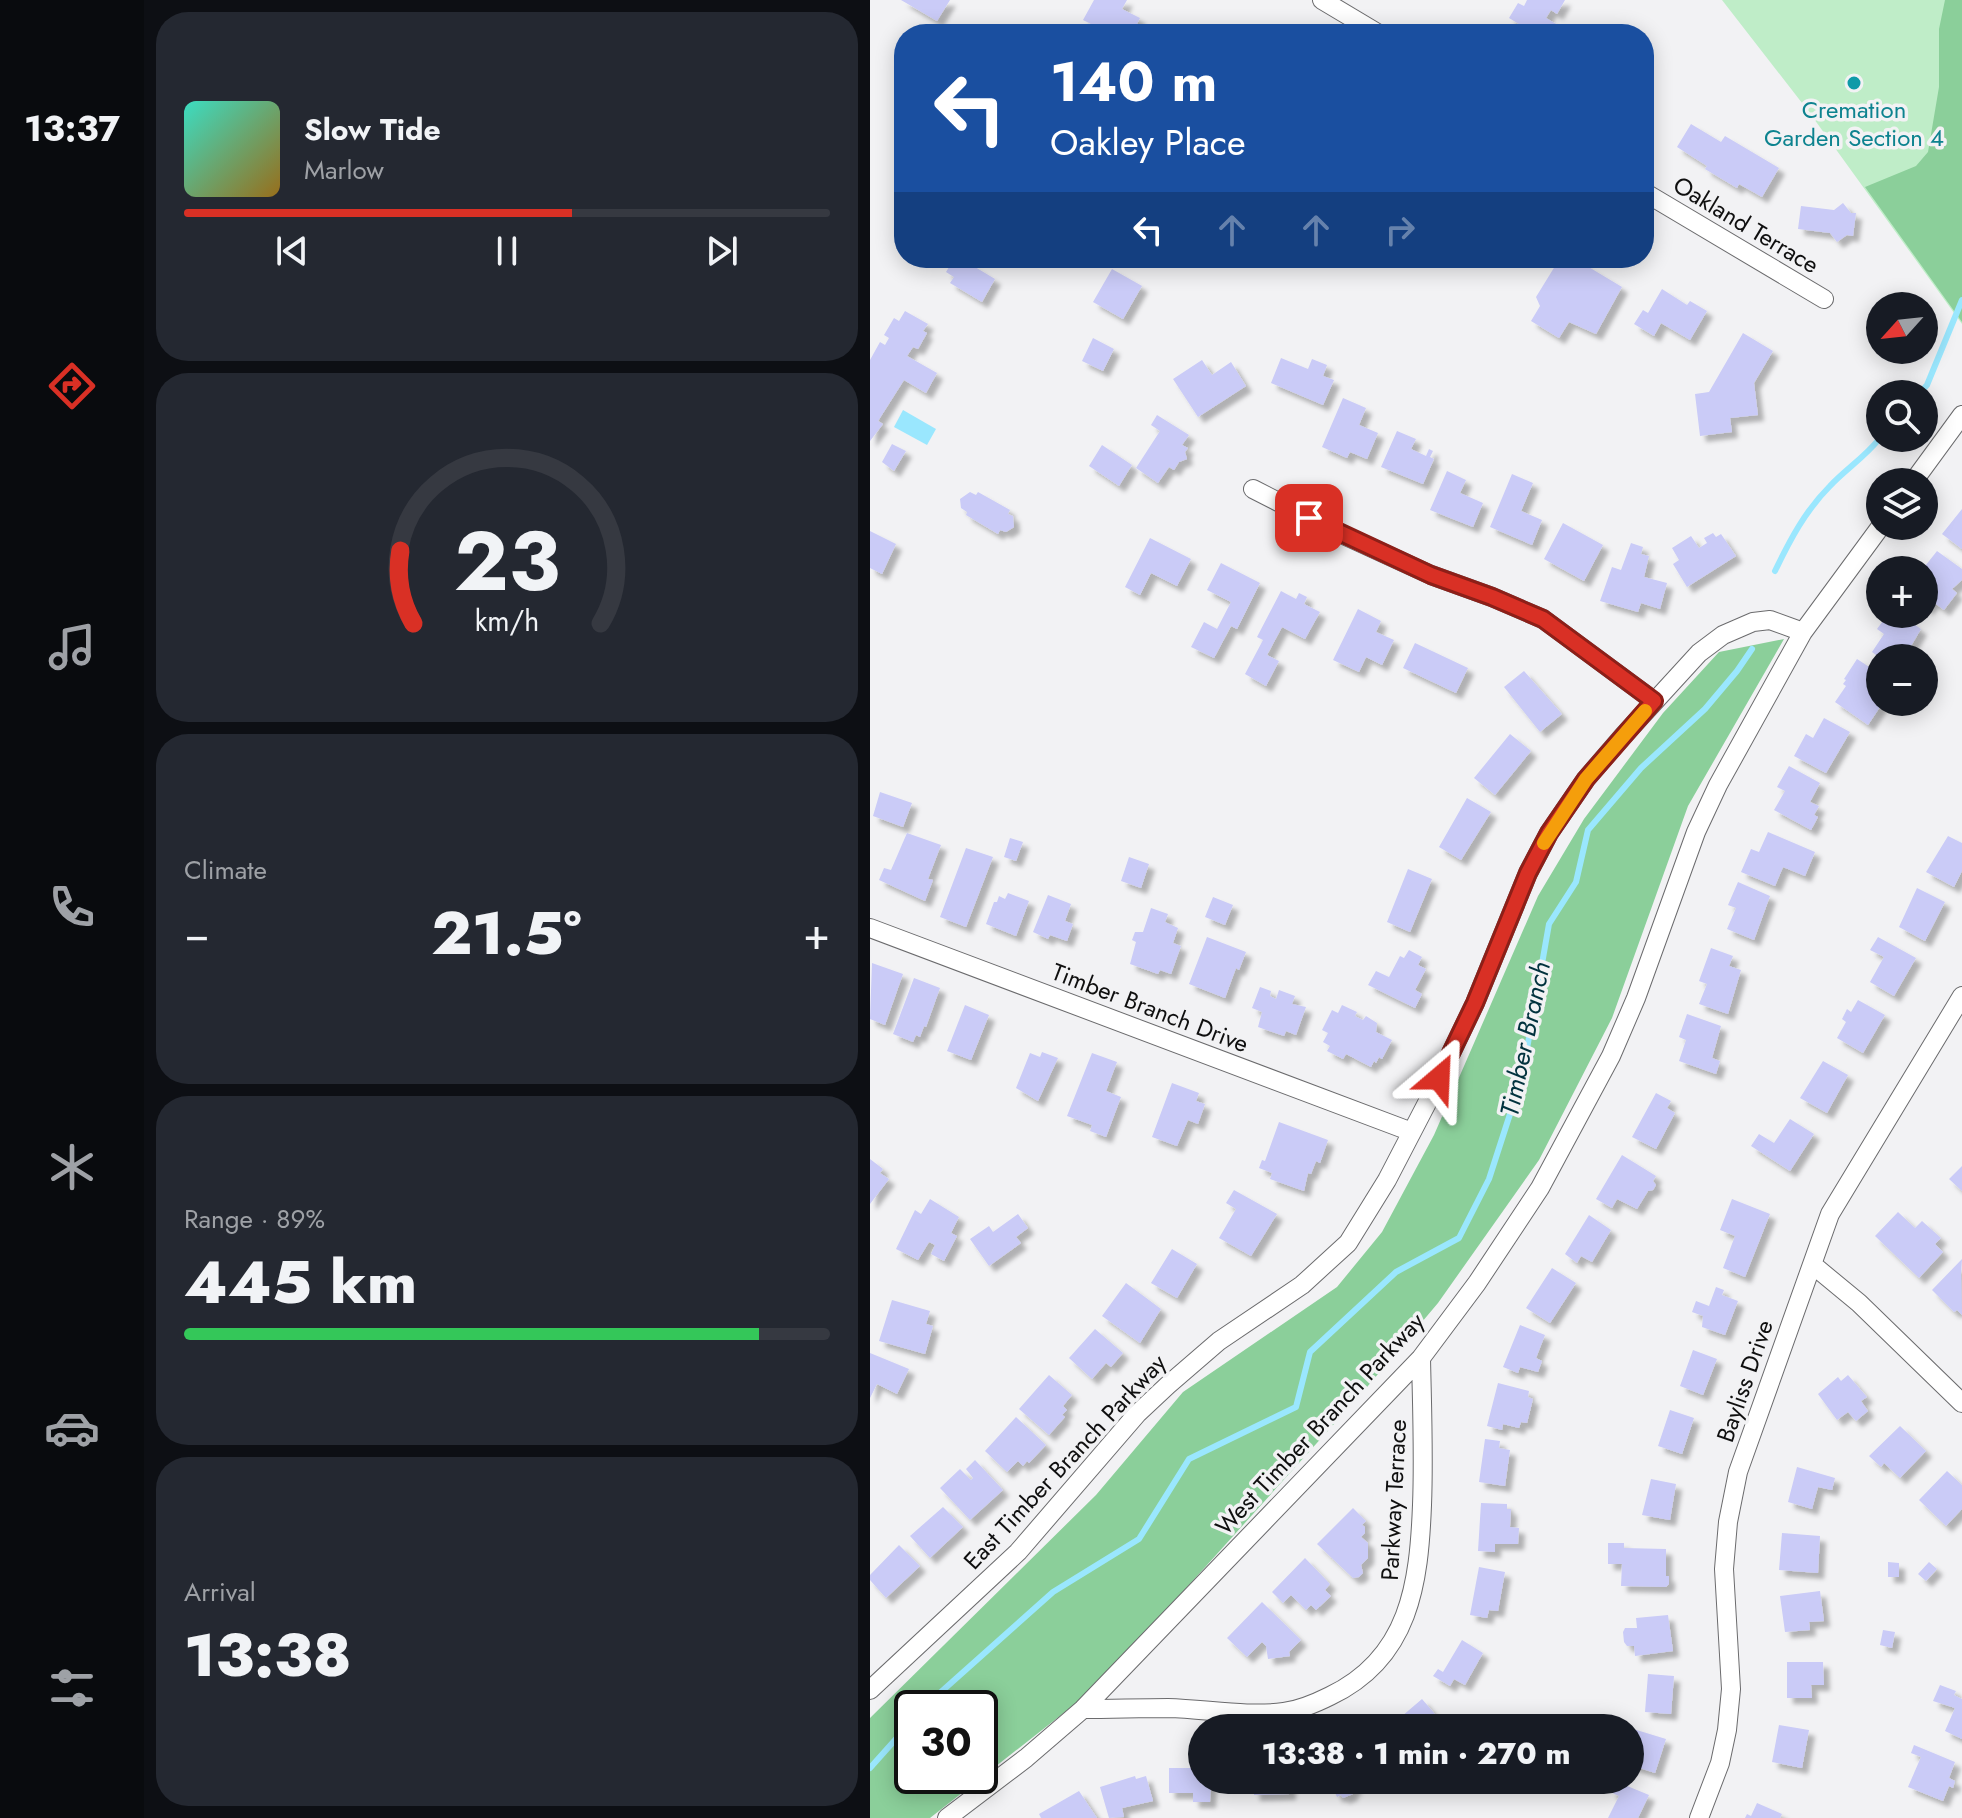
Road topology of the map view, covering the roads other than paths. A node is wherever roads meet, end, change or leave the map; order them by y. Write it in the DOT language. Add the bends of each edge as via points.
graph roads {
  1 [pos="1322,0"];
  2 [pos="1362,24"];
  3 [pos="1654,198"];
  4 [pos="1824,299"];
  5 [pos="1962,415"];
  6 [pos="1923,468"];
  7 [pos="1253,489"];
  8 [pos="1871,540"];
  9 [pos="1803,632"];
  10 [pos="1654,701"];
  11 [pos="870,928"];
  12 [pos="1962,996"];
  13 [pos="1412,1132"];
  14 [pos="1813,1265"];
  15 [pos="1421,1358"];
  16 [pos="1962,1403"];
  17 [pos="870,1690"];
  18 [pos="1083,1709"];
  19 [pos="947,1818"];
  20 [pos="1699,1818"];
  1 -- 2 [label="street"];
  3 -- 4 [label="street, Oakland Terrace"];
  5 -- 6 [label="street"];
  7 -- 10 [label="street" via="1431,575 1543,619"];
  8 -- 9 [label="street, West Timber Branch Parkway"];
  9 -- 10 [label="street, East Timber Branch Parkway" via="1770,620 1731,631 1699,653"];
  9 -- 15 [label="street, West Timber Branch Parkway" via="1696,832 1636,998 1604,1069 1527,1209"];
  10 -- 13 [label="street, East Timber Branch Parkway" via="1586,779 1549,833"];
  11 -- 13 [label="street, Timber Branch Drive"];
  12 -- 14 [label="street, Bayliss Drive" via="1830,1214"];
  13 -- 17 [label="street, East Timber Branch Parkway" via="1341,1252 1176,1377 1137,1414 1018,1552"];
  14 -- 16 [label="street"];
  14 -- 20 [label="street, Bayliss Drive" via="1738,1472 1724,1569 1731,1689 1727,1730"];
  15 -- 18 [label="street, West Timber Branch Parkway"];
  15 -- 18 [label="street, Parkway Terrace" via="1423,1477 1417,1575 1406,1616 1372,1668 1341,1692 1285,1712"];
  18 -- 19 [label="street, West Timber Branch Parkway"];
}
